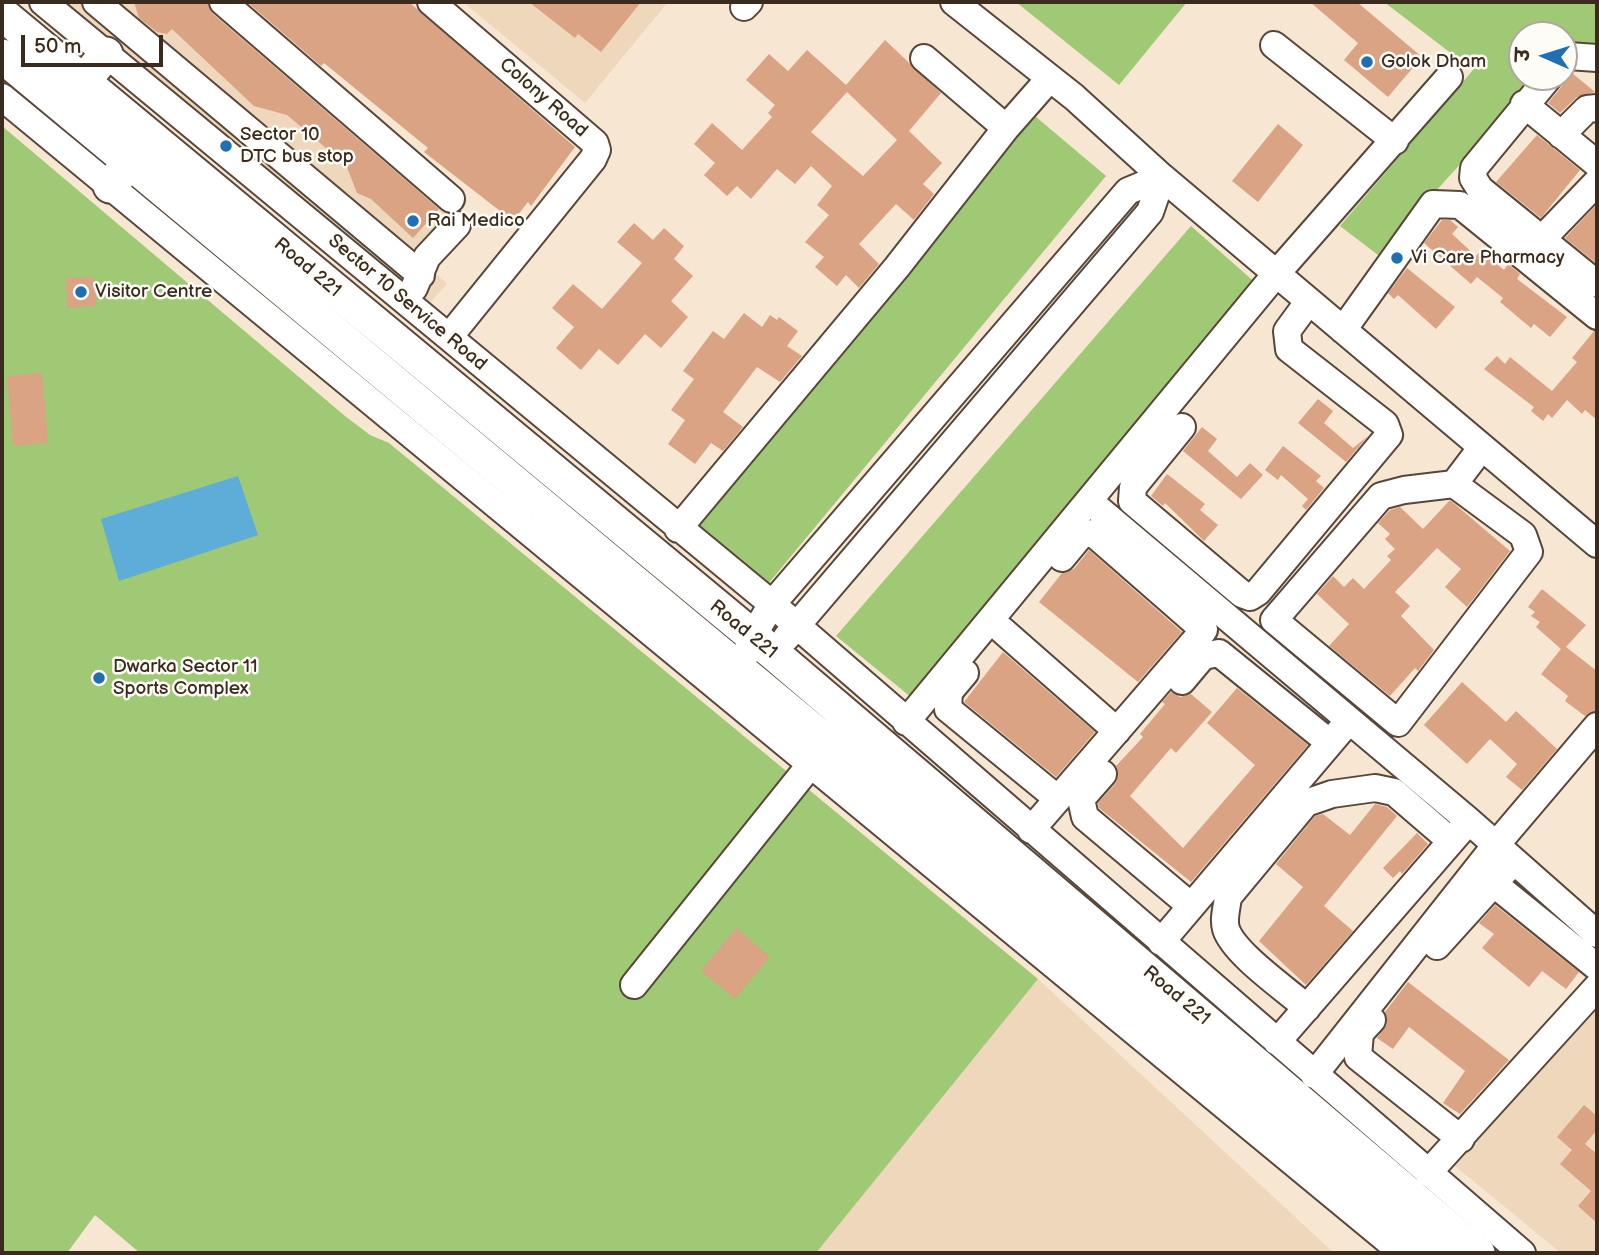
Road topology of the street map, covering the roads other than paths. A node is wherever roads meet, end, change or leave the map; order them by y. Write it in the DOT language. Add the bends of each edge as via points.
graph roads {
  1 [pos="43,2"];
  2 [pos="96,2"];
  3 [pos="223,2"];
  4 [pos="431,2"];
  5 [pos="954,2"];
  6 [pos="2,15"];
  7 [pos="1274,45"];
  8 [pos="106,54"];
  9 [pos="2,56"];
  10 [pos="1578,57"];
  11 [pos="924,58"];
  12 [pos="1597,58"];
  13 [pos="1449,77"];
  14 [pos="1050,78"];
  15 [pos="83,82"];
  16 [pos="1536,91"];
  17 [pos="2,97"];
  18 [pos="1524,104"];
  19 [pos="1597,108"];
  20 [pos="1006,128"];
  21 [pos="1561,135"];
  22 [pos="1395,141"];
  23 [pos="1597,164"];
  24 [pos="120,174"];
  25 [pos="1162,177"];
  26 [pos="1597,182"];
  27 [pos="1542,239"];
  28 [pos="1276,274"];
  29 [pos="421,275"];
  30 [pos="1597,284"];
  31 [pos="1309,301"];
  32 [pos="406,302"];
  33 [pos="1597,316"];
  34 [pos="1343,330"];
  35 [pos="449,337"];
  36 [pos="1182,427"];
  37 [pos="1482,447"];
  38 [pos="1454,484"];
  39 [pos="1089,501"];
  40 [pos="678,528"];
  41 [pos="1597,543"];
  42 [pos="772,604"];
  43 [pos="1211,620"];
  44 [pos="797,625"];
  45 [pos="1002,630"];
  46 [pos="762,645"];
  47 [pos="742,669"];
  48 [pos="1349,720"];
  49 [pos="906,722"];
  50 [pos="1597,726"];
  51 [pos="1117,731"];
  52 [pos="1331,743"];
  53 [pos="811,764"];
  54 [pos="1058,799"];
  55 [pos="1469,821"];
  56 [pos="1031,830"];
  57 [pos="1451,841"];
  58 [pos="1504,854"];
  59 [pos="1493,883"];
  60 [pos="1191,906"];
  61 [pos="1597,934"];
  62 [pos="1161,942"];
  63 [pos="1597,967"];
  64 [pos="634,985"];
  65 [pos="1597,987"];
  66 [pos="1307,1009"];
  67 [pos="1277,1042"];
  68 [pos="1314,1075"];
  69 [pos="1461,1139"];
  70 [pos="1428,1173"];
  71 [pos="1403,1253"];
  72 [pos="1441,1253"];
  73 [pos="1478,1253"];
  74 [pos="1522,1253"];
  1 -- 8 [label="street, Sector 10 Service Road"];
  2 -- 29 [label="street"];
  3 -- 29 [label="street" via="454,212"];
  4 -- 35 [label="street, Colony Road" via="595,143 597,150"];
  5 -- 14 [label="street"];
  6 -- 15 [label="main road, Road 221"];
  7 -- 22 [label="street"];
  8 -- 15 [label="main road"];
  8 -- 32 [label="street, Sector 10 Service Road"];
  9 -- 24 [label="main road, Road 221"];
  10 -- 12 [label="street"];
  11 -- 20 [label="street"];
  13 -- 22 [label="street"];
  14 -- 20 [label="street"];
  14 -- 25 [label="street"];
  15 -- 46 [label="main road, Road 221"];
  16 -- 18 [label="street"];
  17 -- 24 [label="street"];
  18 -- 21 [label="street"];
  18 -- 27 [label="street" via="1475,168 1473,178 1480,189"];
  19 -- 21 [label="street" via="1587,108"];
  20 -- 40 [label="street" via="897,267"];
  21 -- 23 [label="street"];
  22 -- 28 [label="street"];
  24 -- 47 [label="main road, Road 221"];
  24 -- 53 [label="street"];
  25 -- 28 [label="street"];
  25 -- 42 [label="street" via="1128,191"];
  25 -- 44 [label="street" via="1150,212"];
  26 -- 27 [label="street"];
  27 -- 30 [label="street"];
  28 -- 31 [label="street"];
  28 -- 39 [label="street"];
  29 -- 32 [label="street"];
  31 -- 34 [label="street"];
  31 -- 36 [label="street" via="1287,331 1289,349 1385,424 1389,435 1250,597 1132,501 1133,487"];
  32 -- 35 [label="street, Sector 10 Service Road"];
  33 -- 34 [label="street" via="1460,205 1445,202 1433,204"];
  34 -- 37 [label="street"];
  35 -- 40 [label="street, Sector 10 Service Road"];
  37 -- 38 [label="street"];
  37 -- 41 [label="street"];
  38 -- 38 [label="street" via="1381,496 1274,620 1398,723 1530,552 1523,535"];
  39 -- 43 [label="street"];
  39 -- 49 [label="street"];
  40 -- 42 [label="street, Sector 10 Service Road"];
  42 -- 44 [label="street, Sector 10 Service Road"];
  42 -- 46 [label="street"];
  43 -- 45 [label="street" via="1093,533 1081,536"];
  43 -- 48 [label="street"];
  43 -- 51 [label="street"];
  44 -- 46 [label="street"];
  44 -- 49 [label="street, Sector 10 Service Road"];
  45 -- 51 [label="street"];
  45 -- 54 [label="street" via="949,692 948,709"];
  46 -- 47 [label="street"];
  46 -- 73 [label="main road, Road 221"];
  47 -- 72 [label="main road, Road 221"];
  48 -- 52 [label="street"];
  48 -- 55 [label="street"];
  49 -- 56 [label="street, Sector 10 Service Road"];
  50 -- 58 [label="street"];
  51 -- 54 [label="street"];
  52 -- 60 [label="street"];
  52 -- 60 [label="street" via="1219,653 1210,653 1098,778 1081,799 1086,817"];
  53 -- 64 [label="street"];
  53 -- 71 [label="street"];
  54 -- 56 [label="street"];
  55 -- 57 [label="street"];
  55 -- 58 [label="street"];
  56 -- 62 [label="street, Sector 10 Service Road"];
  57 -- 66 [label="street"];
  57 -- 66 [label="street" via="1394,792 1375,788 1306,803 1228,897 1225,913 1234,944"];
  58 -- 59 [label="street"];
  58 -- 61 [label="street"];
  58 -- 68 [label="street"];
  59 -- 63 [label="street"];
  59 -- 69 [label="street" via="1360,1033 1357,1046 1359,1057"];
  60 -- 62 [label="street"];
  62 -- 67 [label="street, Sector 10 Service Road"];
  65 -- 69 [label="street"];
  66 -- 67 [label="street"];
  67 -- 68 [label="street, Sector 10 Service Road"];
  68 -- 70 [label="street, Sector 10 Service Road"];
  69 -- 70 [label="street"];
  70 -- 74 [label="street, Sector 10 Service Road"];
}
